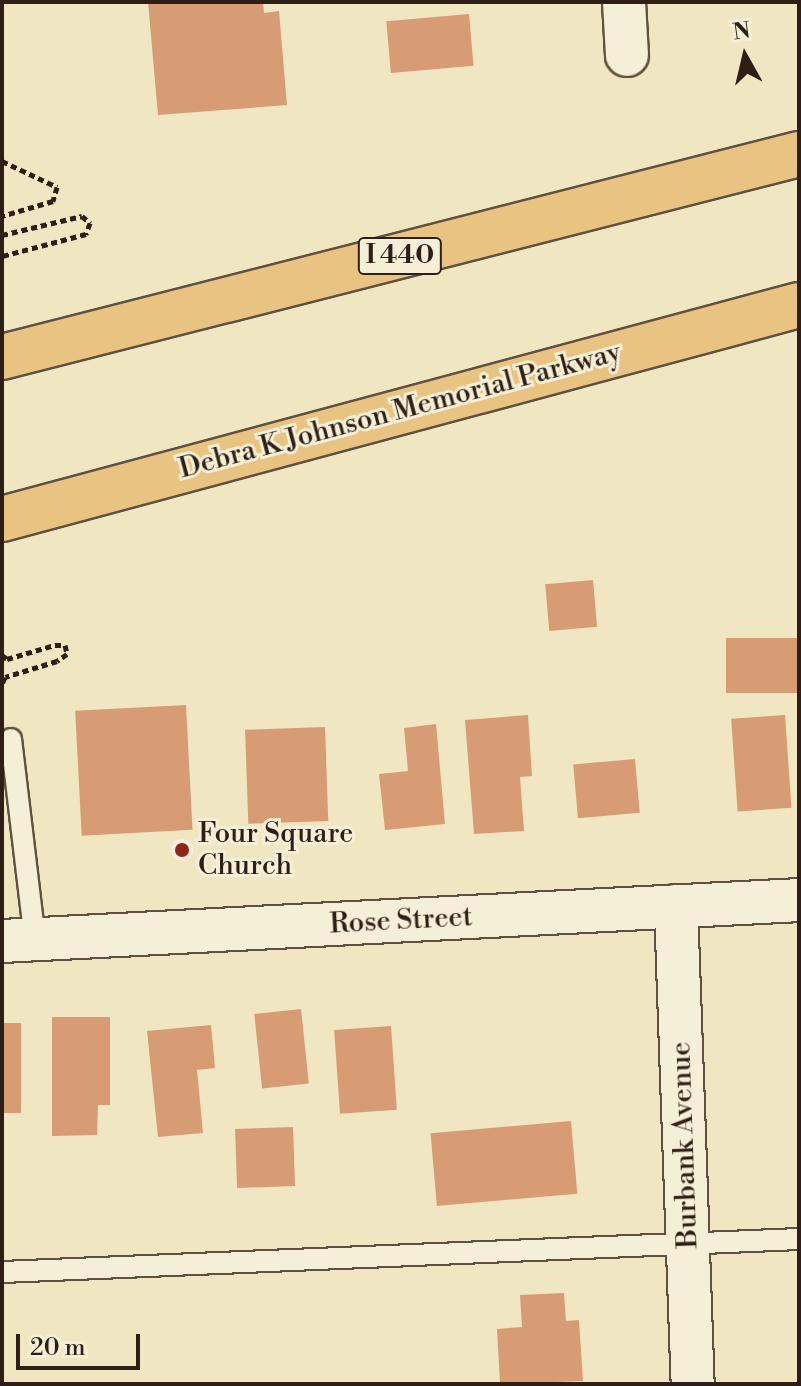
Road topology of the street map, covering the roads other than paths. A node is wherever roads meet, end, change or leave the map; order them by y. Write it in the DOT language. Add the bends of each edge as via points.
graph roads {
  1 [pos="624,2"];
  2 [pos="627,55"];
  3 [pos="799,154"];
  4 [pos="799,305"];
  5 [pos="2,357"];
  6 [pos="2,519"];
  7 [pos="11,739"];
  8 [pos="799,900"];
  9 [pos="676,906"];
  10 [pos="19,940"];
  11 [pos="799,1239"];
  12 [pos="688,1243"];
  13 [pos="2,1272"];
  14 [pos="693,1384"];
  1 -- 2 [label="street"];
  3 -- 5 [label="highway, I 440"];
  4 -- 6 [label="highway, Debra K Johnson Memorial Parkway"];
  7 -- 10 [label="lane"];
  8 -- 9 [label="street, Rose Street"];
  9 -- 10 [label="street, Rose Street"];
  9 -- 12 [label="street, Burbank Avenue"];
  11 -- 12 [label="lane"];
  12 -- 13 [label="lane"];
  12 -- 14 [label="street, Burbank Avenue"];
}
